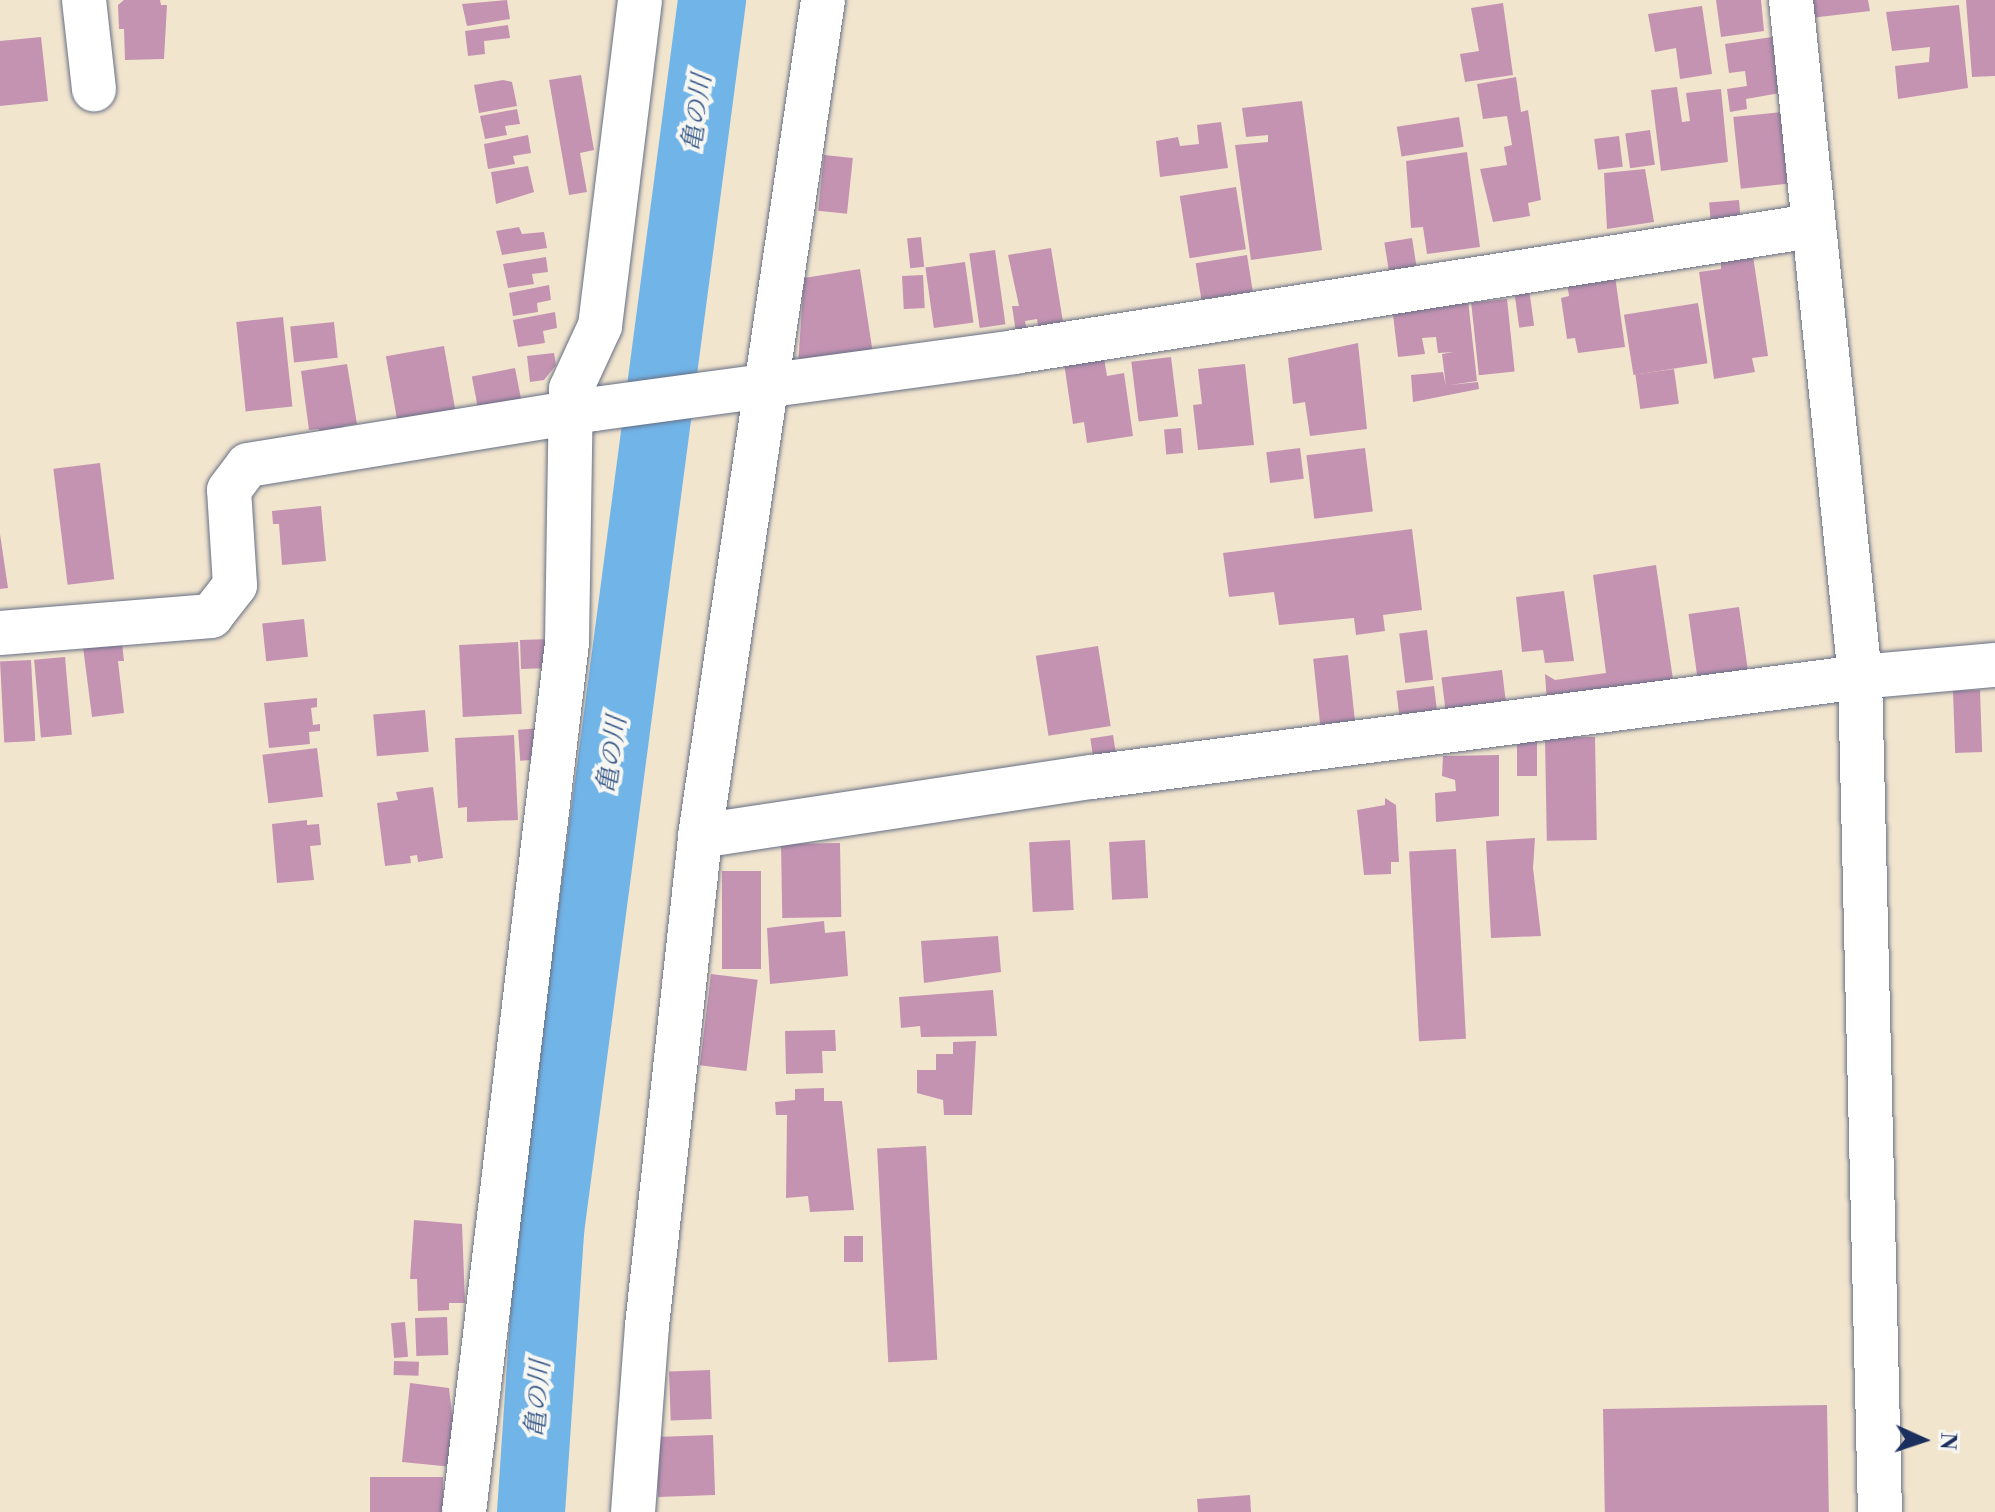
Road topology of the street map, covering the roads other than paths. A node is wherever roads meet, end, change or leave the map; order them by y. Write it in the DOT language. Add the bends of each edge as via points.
graph roads {
  1 [pos="84,0"];
  2 [pos="640,0"];
  3 [pos="823,0"];
  4 [pos="1791,0"];
  5 [pos="94,89"];
  6 [pos="1811,226"];
  7 [pos="759,387"];
  8 [pos="581,411"];
  9 [pos="0,633"];
  10 [pos="1995,665"];
  11 [pos="1860,677"];
  12 [pos="700,836"];
  13 [pos="464,1512"];
  14 [pos="633,1512"];
  15 [pos="1880,1512"];
  1 -- 5 [label="street"];
  2 -- 8 [label="street" via="600,326 571,389"];
  3 -- 7 [label="street"];
  4 -- 6 [label="street"];
  6 -- 7 [label="street"];
  6 -- 11 [label="street"];
  7 -- 8 [label="street"];
  7 -- 12 [label="street"];
  8 -- 9 [label="street" via="248,465 229,490 235,585 211,616"];
  8 -- 13 [label="street" via="567,643"];
  10 -- 11 [label="street"];
  11 -- 12 [label="street" via="1092,777"];
  11 -- 15 [label="street"];
  12 -- 14 [label="street" via="647,1326"];
}
